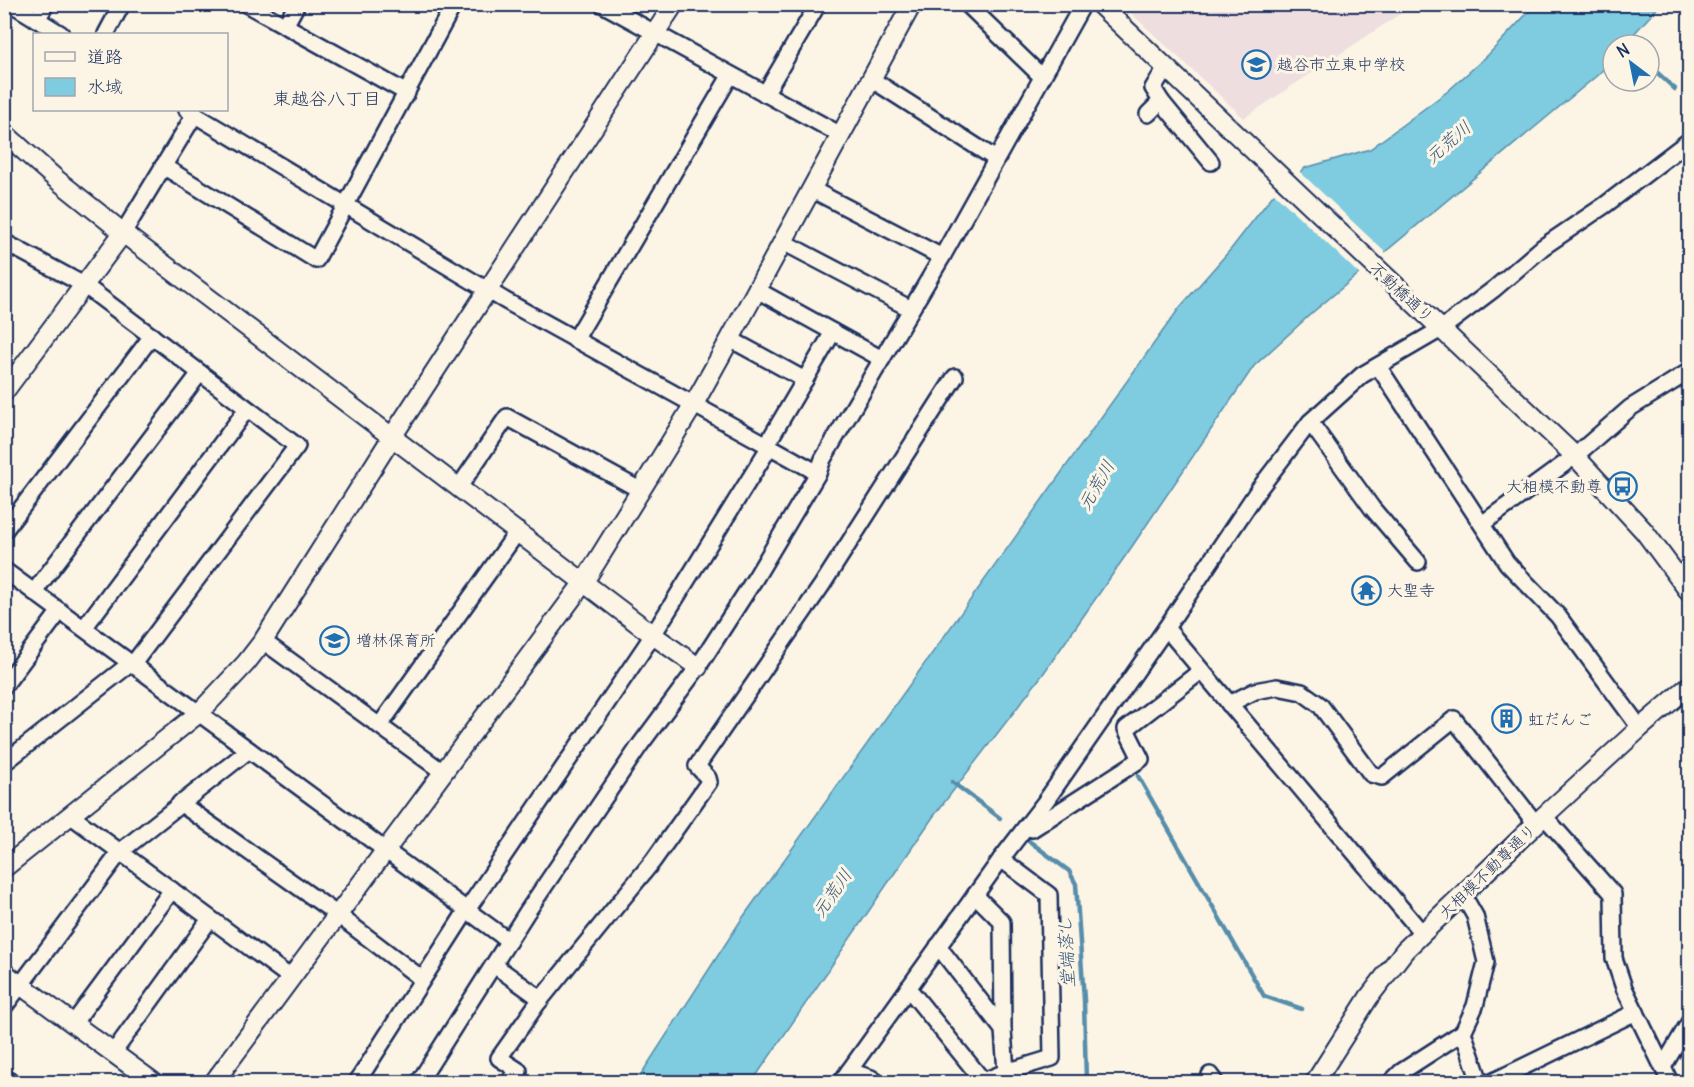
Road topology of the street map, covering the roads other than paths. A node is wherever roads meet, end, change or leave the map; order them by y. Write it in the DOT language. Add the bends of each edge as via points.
graph roads {
  1 [pos="12,4"];
  2 [pos="46,4"];
  3 [pos="122,4"];
  4 [pos="246,4"];
  5 [pos="297,4"];
  6 [pos="454,4"];
  7 [pos="602,4"];
  8 [pos="674,4"];
  9 [pos="818,4"];
  10 [pos="912,4"];
  11 [pos="967,4"];
  12 [pos="1083,4"];
  13 [pos="1099,4"];
  14 [pos="37,20"];
  15 [pos="285,26"];
  16 [pos="59,33"];
  17 [pos="107,33"];
  18 [pos="655,33"];
  19 [pos="1165,69"];
  20 [pos="730,76"];
  21 [pos="1042,77"];
  22 [pos="871,79"];
  23 [pos="407,93"];
  24 [pos="765,94"];
  25 [pos="1161,101"];
  26 [pos="191,112"];
  27 [pos="1148,114"];
  28 [pos="4,133"];
  29 [pos="841,135"];
  30 [pos="1689,140"];
  31 [pos="996,159"];
  32 [pos="1211,162"];
  33 [pos="163,166"];
  34 [pos="811,189"];
  35 [pos="346,206"];
  36 [pos="123,233"];
  37 [pos="4,242"];
  38 [pos="783,242"];
  39 [pos="942,257"];
  40 [pos="84,285"];
  41 [pos="488,290"];
  42 [pos="757,290"];
  43 [pos="911,309"];
  44 [pos="1441,329"];
  45 [pos="833,332"];
  46 [pos="152,336"];
  47 [pos="730,339"];
  48 [pos="575,340"];
  49 [pos="882,359"];
  50 [pos="1378,366"];
  51 [pos="1689,371"];
  52 [pos="200,373"];
  53 [pos="955,377"];
  54 [pos="805,380"];
  55 [pos="4,392"];
  56 [pos="693,404"];
  57 [pos="247,409"];
  58 [pos="1310,422"];
  59 [pos="392,437"];
  60 [pos="768,445"];
  61 [pos="1575,456"];
  62 [pos="818,473"];
  63 [pos="459,487"];
  64 [pos="640,490"];
  65 [pos="1482,524"];
  66 [pos="4,531"];
  67 [pos="518,531"];
  68 [pos="1418,562"];
  69 [pos="4,570"];
  70 [pos="584,582"];
  71 [pos="34,592"];
  72 [pos="1689,593"];
  73 [pos="60,611"];
  74 [pos="84,628"];
  75 [pos="1166,628"];
  76 [pos="653,635"];
  77 [pos="263,641"];
  78 [pos="132,664"];
  79 [pos="698,667"];
  80 [pos="1201,670"];
  81 [pos="1689,685"];
  82 [pos="4,686"];
  83 [pos="1229,704"];
  84 [pos="199,713"];
  85 [pos="380,725"];
  86 [pos="1640,728"];
  87 [pos="249,750"];
  88 [pos="4,763"];
  89 [pos="442,772"];
  90 [pos="180,803"];
  91 [pos="70,815"];
  92 [pos="1540,820"];
  93 [pos="1026,827"];
  94 [pos="386,850"];
  95 [pos="121,851"];
  96 [pos="1001,859"];
  97 [pos="4,868"];
  98 [pos="172,890"];
  99 [pos="975,895"];
  100 [pos="1463,895"];
  101 [pos="466,910"];
  102 [pos="338,915"];
  103 [pos="210,919"];
  104 [pos="1422,933"];
  105 [pos="509,941"];
  106 [pos="938,946"];
  107 [pos="494,965"];
  108 [pos="4,973"];
  109 [pos="291,978"];
  110 [pos="422,978"];
  111 [pos="21,985"];
  112 [pos="908,988"];
  113 [pos="541,999"];
  114 [pos="4,1007"];
  115 [pos="1636,1012"];
  116 [pos="1689,1021"];
  117 [pos="73,1024"];
  118 [pos="1002,1030"];
  119 [pos="1463,1032"];
  120 [pos="113,1053"];
  121 [pos="859,1057"];
  122 [pos="1663,1067"];
  123 [pos="1006,1072"];
  124 [pos="4,1077"];
  125 [pos="845,1077"];
  126 [pos="874,1080"];
  127 [pos="983,1082"];
  128 [pos="12,1083"];
  129 [pos="153,1083"];
  130 [pos="214,1083"];
  131 [pos="357,1083"];
  132 [pos="419,1083"];
  133 [pos="509,1083"];
  134 [pos="1315,1083"];
  135 [pos="1390,1083"];
  136 [pos="1480,1083"];
  137 [pos="1492,1083"];
  138 [pos="1670,1083"];
  1 -- 14 [label="street"];
  2 -- 14 [label="street"];
  3 -- 17 [label="street"];
  4 -- 15 [label="street"];
  5 -- 15 [label="street"];
  6 -- 23 [label="street"];
  7 -- 18 [label="street"];
  8 -- 18 [label="street"];
  9 -- 24 [label="street"];
  10 -- 22 [label="street"];
  11 -- 21 [label="street"];
  12 -- 21 [label="street"];
  13 -- 19 [label="street, 不動橋通り"];
  14 -- 16 [label="street"];
  15 -- 23 [label="street"];
  18 -- 20 [label="street"];
  18 -- 41 [label="street"];
  19 -- 25 [label="street" via="1153,88"];
  19 -- 44 [label="street, 不動橋通り"];
  20 -- 24 [label="street"];
  20 -- 48 [label="street"];
  21 -- 31 [label="street"];
  22 -- 29 [label="street"];
  22 -- 31 [label="street"];
  23 -- 35 [label="street"];
  24 -- 29 [label="street"];
  25 -- 27 [label="street"];
  25 -- 32 [label="street"];
  26 -- 33 [label="street"];
  26 -- 35 [label="street"];
  28 -- 36 [label="street"];
  29 -- 34 [label="street"];
  30 -- 44 [label="street" via="1605,205 1542,247"];
  31 -- 39 [label="street"];
  33 -- 35 [label="street" via="316,260"];
  33 -- 36 [label="street"];
  34 -- 38 [label="street"];
  34 -- 39 [label="street"];
  35 -- 41 [label="street"];
  36 -- 40 [label="street"];
  36 -- 59 [label="street"];
  37 -- 40 [label="street"];
  38 -- 42 [label="street"];
  38 -- 43 [label="street"];
  39 -- 43 [label="street"];
  40 -- 46 [label="street"];
  40 -- 55 [label="street"];
  41 -- 48 [label="street"];
  41 -- 59 [label="street"];
  42 -- 45 [label="street"];
  42 -- 47 [label="street"];
  43 -- 49 [label="street"];
  44 -- 50 [label="street"];
  44 -- 61 [label="street, 不動橋通り"];
  45 -- 49 [label="street"];
  45 -- 54 [label="street"];
  46 -- 52 [label="street"];
  46 -- 66 [label="street"];
  47 -- 54 [label="street"];
  47 -- 56 [label="street"];
  48 -- 56 [label="street"];
  49 -- 62 [label="street"];
  50 -- 58 [label="street" via="1362,375"];
  50 -- 65 [label="street"];
  51 -- 61 [label="street" via="1630,408"];
  52 -- 57 [label="street"];
  52 -- 71 [label="street"];
  53 -- 113 [label="street" via="822,585 697,766 709,782 653,861"];
  54 -- 60 [label="street"];
  56 -- 60 [label="street"];
  56 -- 64 [label="street"];
  57 -- 74 [label="street"];
  57 -- 78 [label="street" via="297,446"];
  58 -- 68 [label="street" via="1372,508"];
  58 -- 75 [label="street" via="1259,489"];
  59 -- 63 [label="street"];
  59 -- 77 [label="street"];
  60 -- 62 [label="street"];
  60 -- 76 [label="street"];
  61 -- 65 [label="street"];
  61 -- 72 [label="street, 不動橋通り" via="1644,531"];
  62 -- 79 [label="street"];
  63 -- 64 [label="street" via="507,417"];
  63 -- 67 [label="street"];
  64 -- 70 [label="street"];
  65 -- 86 [label="street" via="1507,563 1558,616"];
  67 -- 70 [label="street"];
  67 -- 85 [label="street"];
  69 -- 71 [label="street"];
  70 -- 76 [label="street"];
  70 -- 89 [label="street"];
  71 -- 73 [label="street"];
  73 -- 74 [label="street"];
  73 -- 82 [label="street"];
  74 -- 78 [label="street"];
  75 -- 80 [label="street"];
  75 -- 93 [label="street"];
  76 -- 79 [label="street"];
  76 -- 101 [label="street"];
  77 -- 84 [label="street"];
  77 -- 85 [label="street"];
  78 -- 84 [label="street"];
  78 -- 88 [label="street"];
  79 -- 105 [label="street"];
  80 -- 83 [label="street"];
  80 -- 93 [label="street" via="1126,729 1141,759 1032,829"];
  81 -- 86 [label="street, 大相模不動尊通り"];
  83 -- 92 [label="street" via="1255,691 1277,687 1302,692 1320,705 1371,774 1382,777 1454,719"];
  83 -- 104 [label="street"];
  84 -- 87 [label="street"];
  84 -- 91 [label="street"];
  85 -- 89 [label="street"];
  86 -- 92 [label="street, 大相模不動尊通り"];
  87 -- 90 [label="street"];
  87 -- 94 [label="street"];
  89 -- 94 [label="street"];
  90 -- 95 [label="street"];
  90 -- 102 [label="street"];
  91 -- 95 [label="street"];
  91 -- 97 [label="street"];
  92 -- 100 [label="street, 大相模不動尊通り"];
  92 -- 115 [label="street" via="1612,894 1614,958"];
  93 -- 96 [label="street"];
  94 -- 101 [label="street"];
  94 -- 102 [label="street"];
  95 -- 98 [label="street"];
  95 -- 111 [label="street"];
  96 -- 99 [label="street"];
  96 -- 123 [label="street" via="1049,895 1050,907 1052,1058"];
  98 -- 103 [label="street"];
  98 -- 117 [label="street"];
  99 -- 106 [label="street"];
  99 -- 118 [label="street" via="1002,922"];
  100 -- 104 [label="street, 大相模不動尊通り"];
  100 -- 119 [label="street" via="1475,916 1486,962 1475,1006"];
  101 -- 105 [label="street"];
  101 -- 110 [label="street"];
  102 -- 109 [label="street"];
  102 -- 110 [label="street"];
  103 -- 109 [label="street"];
  103 -- 120 [label="street"];
  104 -- 134 [label="street, 大相模不動尊通り" via="1369,997"];
  105 -- 107 [label="street"];
  106 -- 112 [label="street"];
  106 -- 118 [label="street"];
  107 -- 113 [label="street"];
  107 -- 132 [label="street"];
  108 -- 111 [label="street"];
  109 -- 130 [label="street"];
  110 -- 131 [label="street"];
  111 -- 114 [label="street"];
  111 -- 117 [label="street"];
  112 -- 121 [label="street"];
  112 -- 127 [label="street"];
  113 -- 133 [label="street" via="499,1058 519,1071"];
  115 -- 122 [label="street"];
  115 -- 137 [label="street"];
  116 -- 122 [label="street"];
  117 -- 120 [label="street"];
  118 -- 123 [label="street"];
  119 -- 135 [label="street"];
  119 -- 136 [label="street"];
  120 -- 129 [label="street"];
  121 -- 125 [label="street"];
  121 -- 126 [label="street"];
  122 -- 138 [label="street"];
  123 -- 127 [label="street"];
  124 -- 128 [label="street"];
  125 -- 126 [label="street"];
}
